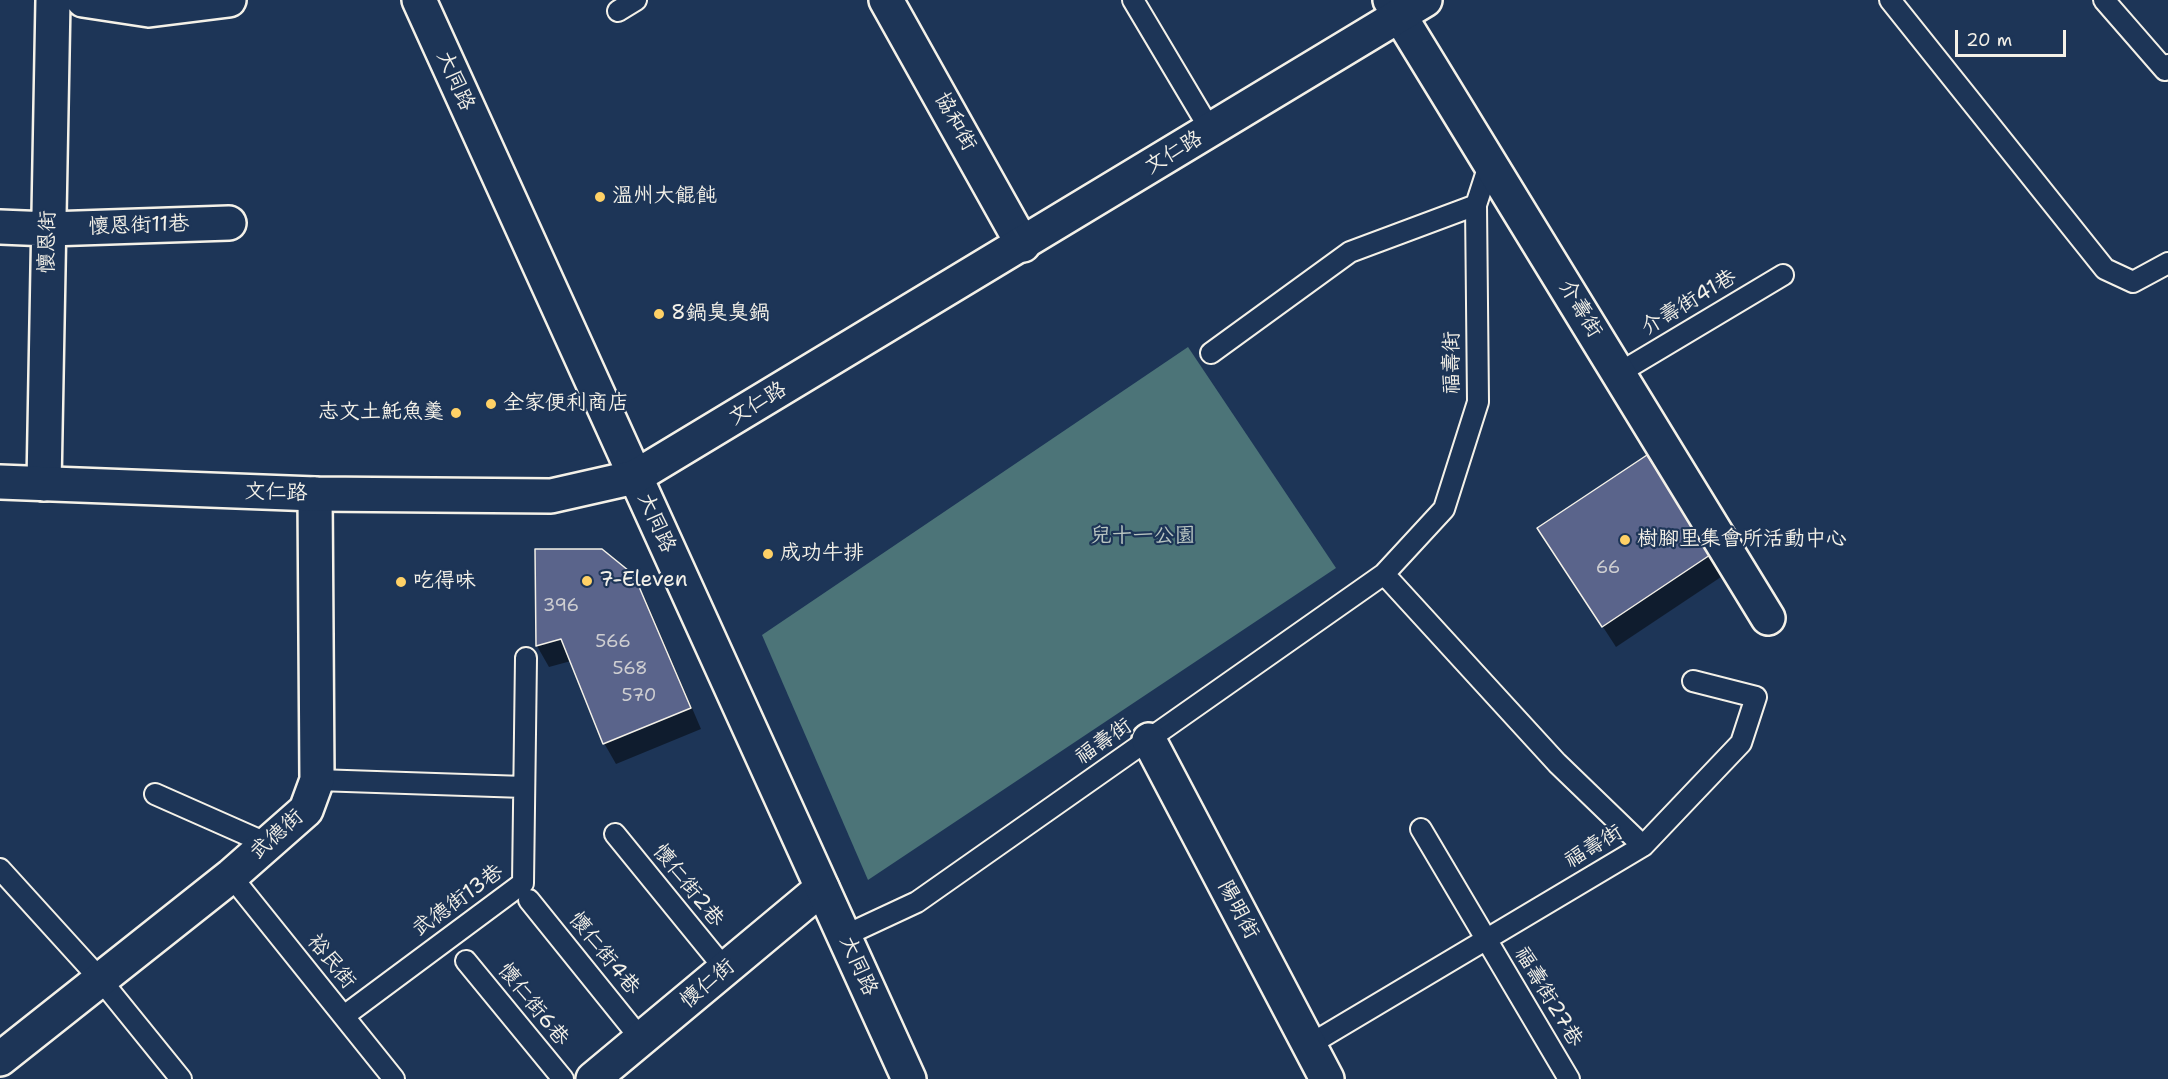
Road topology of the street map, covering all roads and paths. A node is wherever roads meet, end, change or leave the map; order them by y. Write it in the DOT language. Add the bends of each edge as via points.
graph roads {
  1 [pos="52,0"];
  2 [pos="83,0"];
  3 [pos="229,0"];
  4 [pos="418,0"];
  5 [pos="636,0"];
  6 [pos="886,0"];
  7 [pos="1133,0"];
  8 [pos="1890,0"];
  9 [pos="2104,0"];
  10 [pos="1405,5"];
  11 [pos="618,11"];
  12 [pos="2168,66"];
  13 [pos="1211,131"];
  14 [pos="1490,162"];
  15 [pos="1476,205"];
  16 [pos="229,223"];
  17 [pos="0,227"];
  18 [pos="49,229"];
  19 [pos="1023,245"];
  20 [pos="2168,263"];
  21 [pos="1783,275"];
  22 [pos="1211,353"];
  23 [pos="1619,373"];
  24 [pos="635,477"];
  25 [pos="0,482"];
  26 [pos="44,484"];
  27 [pos="315,494"];
  28 [pos="1384,574"];
  29 [pos="1768,618"];
  30 [pos="526,658"];
  31 [pos="1693,681"];
  32 [pos="1149,740"];
  33 [pos="317,780"];
  34 [pos="524,787"];
  35 [pos="155,794"];
  36 [pos="1421,829"];
  37 [pos="615,834"];
  38 [pos="268,844"];
  39 [pos="1643,846"];
  40 [pos="0,869"];
  41 [pos="231,876"];
  42 [pos="822,888"];
  43 [pos="529,900"];
  44 [pos="844,936"];
  45 [pos="1486,939"];
  46 [pos="466,961"];
  47 [pos="725,969"];
  48 [pos="100,980"];
  49 [pos="344,1016"];
  50 [pos="641,1039"];
  51 [pos="1309,1045"];
  52 [pos="0,1059"];
  53 [pos="181,1079"];
  54 [pos="394,1079"];
  55 [pos="563,1079"];
  56 [pos="593,1079"];
  57 [pos="909,1079"];
  58 [pos="1327,1079"];
  59 [pos="1569,1079"];
  1 -- 18 [label="street, 懷恩街"];
  2 -- 3 [label="street" via="149,10"];
  4 -- 24 [label="street, 大同路"];
  5 -- 11 [label="lane"];
  6 -- 19 [label="street, 協和街"];
  7 -- 13 [label="lane"];
  8 -- 20 [label="lane" via="2105,269 2133,282"];
  9 -- 12 [label="lane" via="2165,70"];
  10 -- 13 [label="street, 文仁路"];
  10 -- 14 [label="street, 介壽街"];
  13 -- 19 [label="street, 文仁路"];
  14 -- 15 [label="lane, 福壽街"];
  14 -- 23 [label="street, 介壽街"];
  15 -- 22 [label="lane" via="1350,252"];
  15 -- 28 [label="lane, 福壽街" via="1478,402 1444,509"];
  16 -- 18 [label="street, 懷恩街11巷"];
  17 -- 18 [label="street, 懷恩街11巷"];
  18 -- 26 [label="street, 懷恩街"];
  19 -- 24 [label="street, 文仁路"];
  21 -- 23 [label="lane, 介壽街41巷"];
  23 -- 29 [label="street, 介壽街"];
  24 -- 27 [label="street, 文仁路" via="551,496"];
  24 -- 42 [label="street, 大同路"];
  25 -- 26 [label="street, 文仁路"];
  26 -- 27 [label="street, 文仁路"];
  27 -- 33 [label="street, 武德街"];
  28 -- 32 [label="lane, 福壽街"];
  28 -- 39 [label="lane, 福壽街" via="1557,763"];
  30 -- 34 [label="lane, 武德街13巷"];
  31 -- 39 [label="lane" via="1756,697 1741,743"];
  32 -- 44 [label="lane, 福壽街" via="916,902"];
  32 -- 51 [label="street, 陽明街"];
  33 -- 34 [label="lane"];
  33 -- 38 [label="street, 武德街" via="306,810"];
  34 -- 49 [label="lane, 武德街13巷" via="523,883"];
  35 -- 38 [label="lane"];
  36 -- 45 [label="lane, 福壽街27巷"];
  37 -- 47 [label="lane, 懷仁街2巷"];
  38 -- 41 [label="street, 武德街"];
  39 -- 45 [label="lane, 福壽街"];
  40 -- 48 [label="lane"];
  41 -- 48 [label="street, 武德街"];
  41 -- 49 [label="lane, 裕民街"];
  42 -- 44 [label="street, 大同路"];
  42 -- 47 [label="street, 懷仁街"];
  43 -- 50 [label="lane, 懷仁街4巷"];
  44 -- 57 [label="street, 大同路"];
  45 -- 51 [label="lane, 福壽街"];
  45 -- 59 [label="lane, 福壽街27巷"];
  46 -- 55 [label="lane, 懷仁街6巷"];
  47 -- 50 [label="street, 懷仁街"];
  48 -- 52 [label="street, 武德街"];
  48 -- 53 [label="lane"];
  49 -- 54 [label="lane, 裕民街"];
  50 -- 56 [label="street, 懷仁街"];
  51 -- 58 [label="street, 陽明街"];
}
